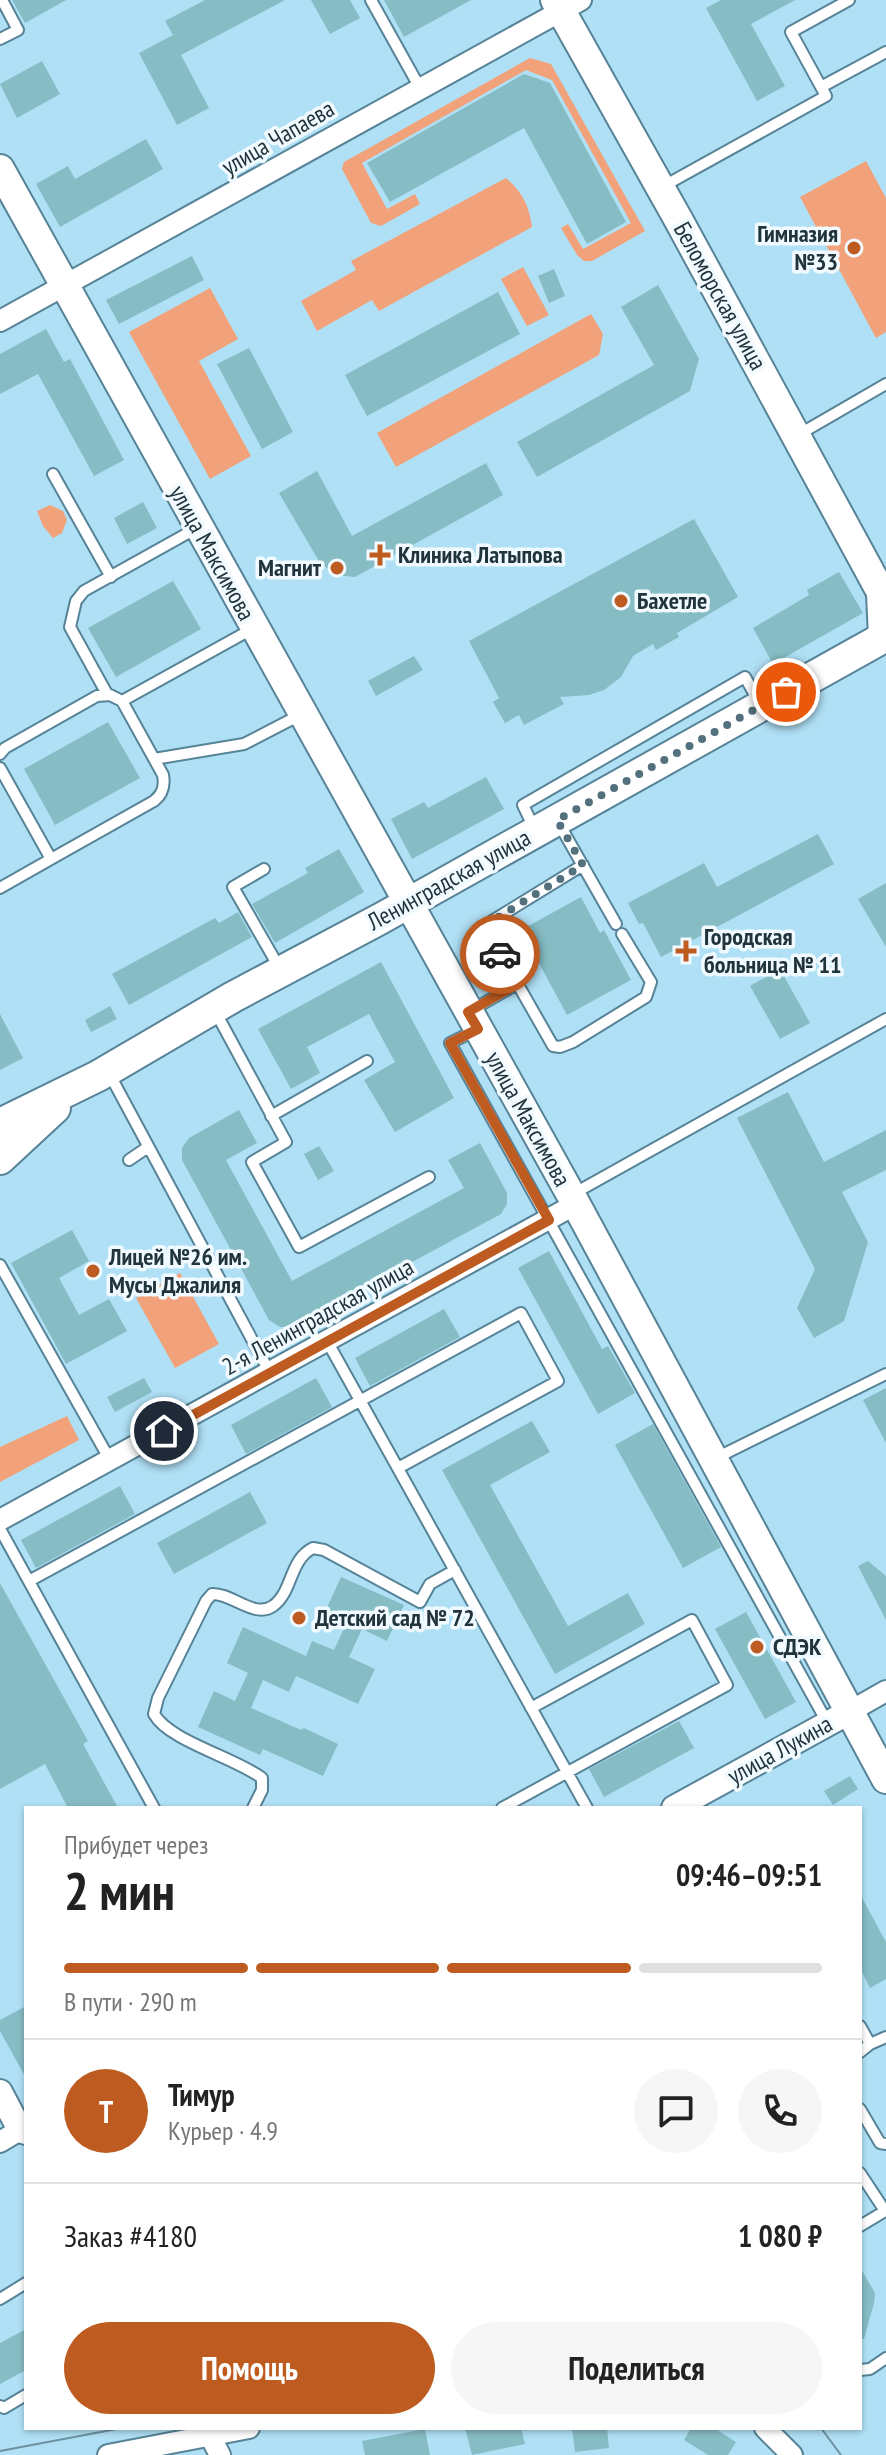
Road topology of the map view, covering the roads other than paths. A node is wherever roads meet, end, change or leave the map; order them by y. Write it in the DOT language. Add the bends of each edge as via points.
graph roads {
  1 [pos="2,0"];
  2 [pos="371,0"];
  3 [pos="849,0"];
  4 [pos="565,4"];
  5 [pos="0,39"];
  6 [pos="886,52"];
  7 [pos="821,87"];
  8 [pos="420,88"];
  9 [pos="0,169"];
  10 [pos="660,188"];
  11 [pos="64,284"];
  12 [pos="0,321"];
  13 [pos="886,384"];
  14 [pos="796,436"];
  15 [pos="53,474"];
  16 [pos="198,528"];
  17 [pos="111,577"];
  18 [pos="884,593"];
  19 [pos="253,628"];
  20 [pos="885,637"];
  21 [pos="107,694"];
  22 [pos="122,701"];
  23 [pos="301,714"];
  24 [pos="0,754"];
  25 [pos="154,759"];
  26 [pos="0,768"];
  27 [pos="547,826"];
  28 [pos="51,859"];
  29 [pos="583,865"];
  30 [pos="264,869"];
  31 [pos="0,888"];
  32 [pos="407,904"];
  33 [pos="281,971"];
  34 [pos="517,984"];
  35 [pos="213,1009"];
  36 [pos="886,1019"];
  37 [pos="473,1020"];
  38 [pos="367,1061"];
  39 [pos="102,1073"];
  40 [pos="271,1116"];
  41 [pos="0,1124"];
  42 [pos="148,1147"];
  43 [pos="0,1159"];
  44 [pos="129,1160"];
  45 [pos="429,1177"];
  46 [pos="574,1200"];
  47 [pos="549,1220"];
  48 [pos="0,1265"];
  49 [pos="327,1341"];
  50 [pos="270,1373"];
  51 [pos="886,1374"];
  52 [pos="360,1401"];
  53 [pos="713,1459"];
  54 [pos="110,1460"];
  55 [pos="398,1468"];
  56 [pos="0,1520"];
  57 [pos="0,1529"];
  58 [pos="455,1570"];
  59 [pos="29,1581"];
  60 [pos="886,1691"];
  61 [pos="531,1708"];
  62 [pos="839,1718"];
  63 [pos="567,1772"];
  64 [pos="886,1779"];
  65 [pos="153,1806"];
  66 [pos="254,1806"];
  67 [pos="506,1806"];
  68 [pos="586,1806"];
  69 [pos="678,1806"];
  70 [pos="862,2030"];
  71 [pos="886,2037"];
  72 [pos="870,2044"];
  73 [pos="862,2050"];
  74 [pos="0,2092"];
  75 [pos="862,2112"];
  76 [pos="18,2136"];
  77 [pos="886,2144"];
  78 [pos="862,2176"];
  79 [pos="862,2225"];
  80 [pos="24,2284"];
  81 [pos="0,2299"];
  82 [pos="886,2358"];
  83 [pos="862,2370"];
  84 [pos="24,2396"];
  85 [pos="24,2404"];
  86 [pos="2,2407"];
  87 [pos="206,2431"];
  88 [pos="108,2455"];
  89 [pos="220,2455"];
  1 -- 5 [label="lane" via="18,30"];
  2 -- 8 [label="lane"];
  3 -- 7 [label="lane" via="791,32"];
  4 -- 8 [label="street, улица Чапаева"];
  4 -- 10 [label="main road, Беломорская улица"];
  6 -- 7 [label="lane"];
  7 -- 10 [label="lane" via="826,96"];
  8 -- 11 [label="street, улица Чапаева"];
  9 -- 11 [label="main road, улица Максимова"];
  10 -- 14 [label="main road, Беломорская улица"];
  11 -- 12 [label="street, улица Чапаева"];
  11 -- 16 [label="main road, улица Максимова"];
  13 -- 14 [label="lane"];
  14 -- 18 [label="main road, Беломорская улица"];
  15 -- 17 [label="lane"];
  16 -- 17 [label="lane"];
  16 -- 19 [label="main road, улица Максимова"];
  17 -- 21 [label="lane" via="81,594 69,625"];
  18 -- 20 [label="main road, Ленинградская улица"];
  19 -- 22 [label="lane"];
  19 -- 23 [label="main road, улица Максимова"];
  20 -- 27 [label="main road, Ленинградская улица"];
  21 -- 22 [label="lane"];
  21 -- 24 [label="lane"];
  22 -- 25 [label="lane"];
  23 -- 25 [label="lane" via="244,744"];
  23 -- 32 [label="main road, улица Максимова"];
  25 -- 28 [label="lane" via="164,781 159,797"];
  26 -- 28 [label="lane"];
  27 -- 29 [label="lane"];
  27 -- 32 [label="main road, Ленинградская улица"];
  28 -- 31 [label="lane"];
  29 -- 34 [label="lane" via="492,921 492,939"];
  29 -- 34 [label="lane" via="651,982 646,997 560,1047 553,1046"];
  30 -- 33 [label="lane" via="233,887"];
  32 -- 33 [label="main road, Ленинградская улица"];
  32 -- 37 [label="main road, улица Максимова"];
  33 -- 35 [label="main road, Ленинградская улица"];
  34 -- 37 [label="lane"];
  35 -- 39 [label="main road, Ленинградская улица"];
  35 -- 40 [label="lane"];
  36 -- 46 [label="lane"];
  37 -- 46 [label="main road, улица Максимова"];
  37 -- 47 [label="lane" via="450,1043"];
  38 -- 40 [label="lane"];
  39 -- 41 [label="main road, Ленинградская улица"];
  39 -- 42 [label="lane"];
  39 -- 43 [label="main road, Ленинградская улица"];
  40 -- 45 [label="lane" via="286,1142 252,1162 299,1247"];
  42 -- 44 [label="lane"];
  42 -- 50 [label="lane"];
  46 -- 47 [label="street, 2-я Ленинградская улица"];
  46 -- 53 [label="main road, улица Максимова"];
  47 -- 49 [label="street, 2-я Ленинградская улица"];
  47 -- 62 [label="lane"];
  48 -- 54 [label="lane"];
  49 -- 50 [label="street, 2-я Ленинградская улица"];
  49 -- 52 [label="lane"];
  50 -- 54 [label="street, 2-я Ленинградская улица"];
  51 -- 53 [label="lane"];
  52 -- 55 [label="lane"];
  52 -- 55 [label="lane" via="521,1313 558,1381"];
  52 -- 59 [label="lane"];
  53 -- 62 [label="main road, улица Максимова"];
  54 -- 56 [label="street, 2-я Ленинградская улица"];
  55 -- 58 [label="lane"];
  57 -- 59 [label="lane"];
  58 -- 61 [label="lane"];
  58 -- 66 [label="lane" via="430,1584 420,1602 313,1548 301,1556 270,1608 251,1607 221,1594 206,1601 154,1714 166,1729 262,1778"];
  59 -- 65 [label="lane"];
  60 -- 62 [label="street, улица Лукина"];
  61 -- 63 [label="lane"];
  61 -- 63 [label="lane" via="692,1620 727,1685"];
  62 -- 64 [label="main road, улица Максимова"];
  62 -- 69 [label="street, улица Лукина"];
  63 -- 67 [label="lane"];
  63 -- 68 [label="lane"];
  70 -- 72 [label="lane"];
  71 -- 72 [label="lane"];
  72 -- 73 [label="lane"];
  74 -- 76 [label="street"];
  75 -- 77 [label="lane" via="880,2143"];
  78 -- 79 [label="lane" via="885,2211"];
  80 -- 81 [label="lane"];
  82 -- 83 [label="lane"];
  84 -- 86 [label="lane"];
  85 -- 86 [label="lane"];
  87 -- 88 [label="street"];
  87 -- 89 [label="street"];
}
